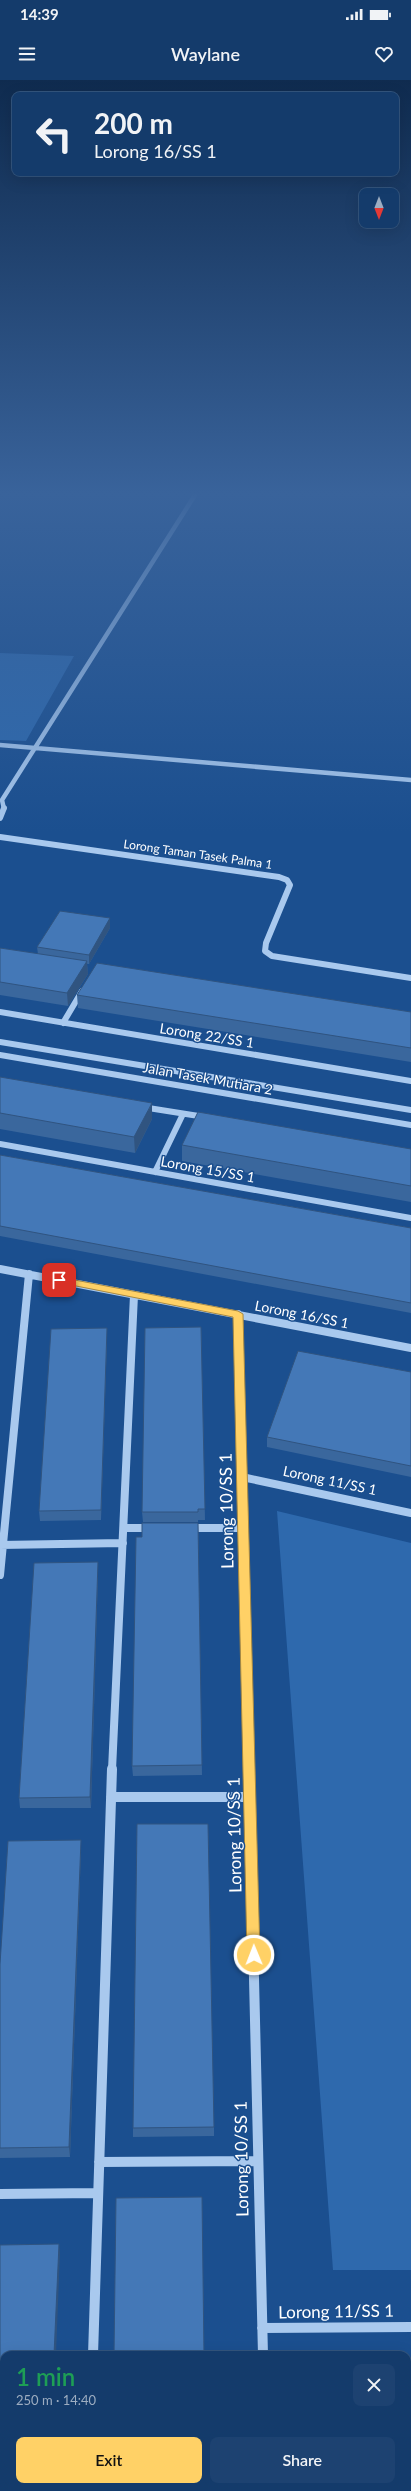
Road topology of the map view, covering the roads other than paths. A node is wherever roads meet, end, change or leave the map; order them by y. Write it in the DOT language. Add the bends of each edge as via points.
graph roads {
  1 [pos="123,608"];
  2 [pos="0,746"];
  3 [pos="34,747"];
  4 [pos="411,780"];
  5 [pos="0,818"];
  6 [pos="0,837"];
  7 [pos="411,978"];
  8 [pos="87,984"];
  9 [pos="0,1012"];
  10 [pos="63,1023"];
  11 [pos="0,1042"];
  12 [pos="0,1056"];
  13 [pos="411,1081"];
  14 [pos="137,1106"];
  15 [pos="411,1110"];
  16 [pos="183,1114"];
  17 [pos="215,1119"];
  18 [pos="411,1125"];
  19 [pos="0,1144"];
  20 [pos="156,1172"];
  21 [pos="411,1218"];
  22 [pos="0,1268"];
  23 [pos="29,1274"];
  24 [pos="134,1295"];
  25 [pos="238,1314"];
  26 [pos="411,1348"];
  27 [pos="242,1477"];
  28 [pos="411,1513"];
  29 [pos="124,1528"];
  30 [pos="161,1528"];
  31 [pos="184,1528"];
  32 [pos="244,1528"];
  33 [pos="123,1543"];
  34 [pos="1,1545"];
  35 [pos="0,1575"];
  36 [pos="111,1797"];
  37 [pos="250,1797"];
  38 [pos="258,2161"];
  39 [pos="99,2162"];
  40 [pos="97,2193"];
  41 [pos="0,2194"];
  42 [pos="411,2327"];
  43 [pos="262,2328"];
  44 [pos="93,2351"];
  45 [pos="263,2351"];
  1 -- 3 [label="street"];
  2 -- 3 [label="street"];
  3 -- 4 [label="street"];
  3 -- 5 [label="street" via="2,800 4,811"];
  6 -- 7 [label="street, Lorong Taman Tasek Palma 1" via="279,877 287,880 290,885 265,951 272,956"];
  8 -- 10 [label="street"];
  9 -- 10 [label="street, Lorong 22/SS 1"];
  10 -- 13 [label="street, Lorong 22/SS 1"];
  11 -- 15 [label="street, Jalan Tasek Mutiara 2"];
  12 -- 18 [label="street, Jalan Tasek Mutiara 2"];
  14 -- 16 [label="street"];
  16 -- 17 [label="street"];
  16 -- 20 [label="street"];
  19 -- 20 [label="street, Lorong 15/SS 1"];
  20 -- 21 [label="street, Lorong 15/SS 1"];
  22 -- 23 [label="street, Lorong 16/SS 1"];
  23 -- 24 [label="street, Lorong 16/SS 1"];
  23 -- 34 [label="street"];
  24 -- 25 [label="street, Lorong 16/SS 1"];
  24 -- 29 [label="street"];
  25 -- 26 [label="street, Lorong 16/SS 1"];
  25 -- 27 [label="street, Lorong 10/SS 1"];
  27 -- 28 [label="street, Lorong 11/SS 1"];
  27 -- 32 [label="street, Lorong 10/SS 1"];
  29 -- 30 [label="street"];
  29 -- 33 [label="street"];
  31 -- 32 [label="street"];
  32 -- 37 [label="street, Lorong 10/SS 1"];
  33 -- 34 [label="street"];
  33 -- 36 [label="street"];
  34 -- 35 [label="street"];
  36 -- 37 [label="street"];
  36 -- 39 [label="street"];
  37 -- 38 [label="street, Lorong 10/SS 1"];
  38 -- 39 [label="street"];
  38 -- 43 [label="street, Lorong 10/SS 1"];
  39 -- 40 [label="street"];
  40 -- 41 [label="street"];
  40 -- 44 [label="street"];
  42 -- 43 [label="street, Lorong 11/SS 1"];
  43 -- 45 [label="street, Lorong 10/SS 1"];
}
